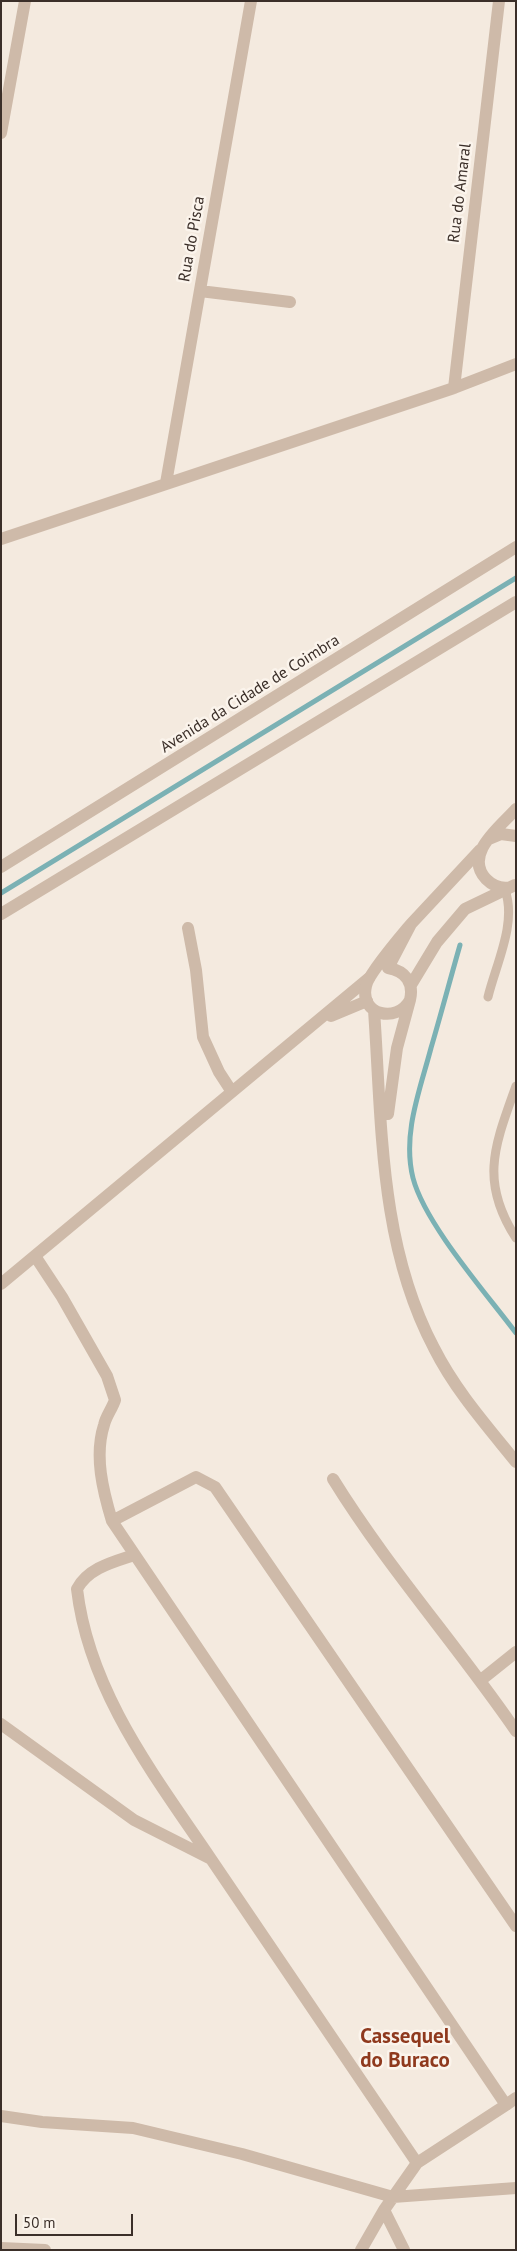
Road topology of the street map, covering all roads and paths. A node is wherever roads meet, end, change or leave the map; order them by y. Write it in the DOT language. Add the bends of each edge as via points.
graph roads {
  1 [pos="25,1"];
  2 [pos="250,1"];
  3 [pos="499,1"];
  4 [pos="1,133"];
  5 [pos="200,291"];
  6 [pos="290,302"];
  7 [pos="516,364"];
  8 [pos="454,388"];
  9 [pos="166,483"];
  10 [pos="1,539"];
  11 [pos="516,547"];
  12 [pos="516,602"];
  13 [pos="516,809"];
  14 [pos="516,836"];
  15 [pos="483,846"];
  16 [pos="1,867"];
  17 [pos="512,887"];
  18 [pos="1,914"];
  19 [pos="411,924"];
  20 [pos="188,928"];
  21 [pos="369,978"];
  22 [pos="411,985"];
  23 [pos="488,997"];
  24 [pos="410,1000"];
  25 [pos="370,1006"];
  26 [pos="319,1021"];
  27 [pos="516,1086"];
  28 [pos="232,1092"];
  29 [pos="387,1196"];
  30 [pos="516,1238"];
  31 [pos="35,1256"];
  32 [pos="1,1284"];
  33 [pos="516,1462"];
  34 [pos="333,1479"];
  35 [pos="112,1521"];
  36 [pos="134,1555"];
  37 [pos="516,1652"];
  38 [pos="480,1680"];
  39 [pos="1,1724"];
  40 [pos="516,1731"];
  41 [pos="211,1860"];
  42 [pos="516,1926"];
  43 [pos="511,2102"];
  44 [pos="1,2116"];
  45 [pos="417,2163"];
  46 [pos="516,2188"];
  47 [pos="393,2196"];
  48 [pos="384,2210"];
  49 [pos="1,2248"];
  50 [pos="45,2250"];
  51 [pos="361,2250"];
  52 [pos="404,2250"];
  1 -- 4 [label="street"];
  2 -- 5 [label="street, Rua do Pisca"];
  3 -- 8 [label="street, Rua do Amaral"];
  5 -- 6 [label="street"];
  5 -- 9 [label="street, Rua do Pisca"];
  7 -- 8 [label="street"];
  8 -- 9 [label="street"];
  9 -- 10 [label="street"];
  11 -- 16 [label="street, Avenida da Cidade de Coimbra"];
  12 -- 18 [label="street"];
  13 -- 15 [label="street"];
  14 -- 15 [label="street" via="501,834"];
  15 -- 17 [label="street" via="479,868 490,883"];
  15 -- 19 [label="street"];
  17 -- 22 [label="street" via="465,909 437,942"];
  17 -- 23 [label="lane" via="509,920"];
  19 -- 21 [label="street"];
  19 -- 22 [label="street" via="388,968 402,973"];
  20 -- 28 [label="street" via="204,1037 210,1056"];
  21 -- 25 [label="street" via="365,993"];
  21 -- 26 [label="street"];
  22 -- 24 [label="street"];
  24 -- 25 [label="street" via="395,1014 388,1015"];
  24 -- 29 [label="street" via="396,1048 389,1096"];
  25 -- 26 [label="street"];
  25 -- 29 [label="street"];
  26 -- 28 [label="street"];
  27 -- 30 [label="lane" via="497,1139 493,1166 495,1193 504,1219"];
  28 -- 31 [label="street"];
  29 -- 33 [label="street" via="411,1293 433,1348 455,1384"];
  31 -- 32 [label="street"];
  31 -- 35 [label="street" via="107,1376 115,1400 104,1423 100,1459 104,1494"];
  34 -- 38 [label="street" via="384,1557"];
  35 -- 36 [label="street"];
  35 -- 42 [label="street" via="196,1477 215,1487"];
  36 -- 41 [label="street" via="108,1563 88,1575 77,1589 95,1668 127,1732"];
  36 -- 43 [label="street"];
  37 -- 38 [label="street"];
  38 -- 40 [label="street"];
  39 -- 41 [label="street" via="134,1820"];
  41 -- 45 [label="street"];
  43 -- 45 [label="street"];
  44 -- 47 [label="street" via="133,2128"];
  45 -- 47 [label="street"];
  46 -- 47 [label="street"];
  47 -- 48 [label="street"];
  48 -- 51 [label="street"];
  48 -- 52 [label="street"];
  49 -- 50 [label="street"];
}
